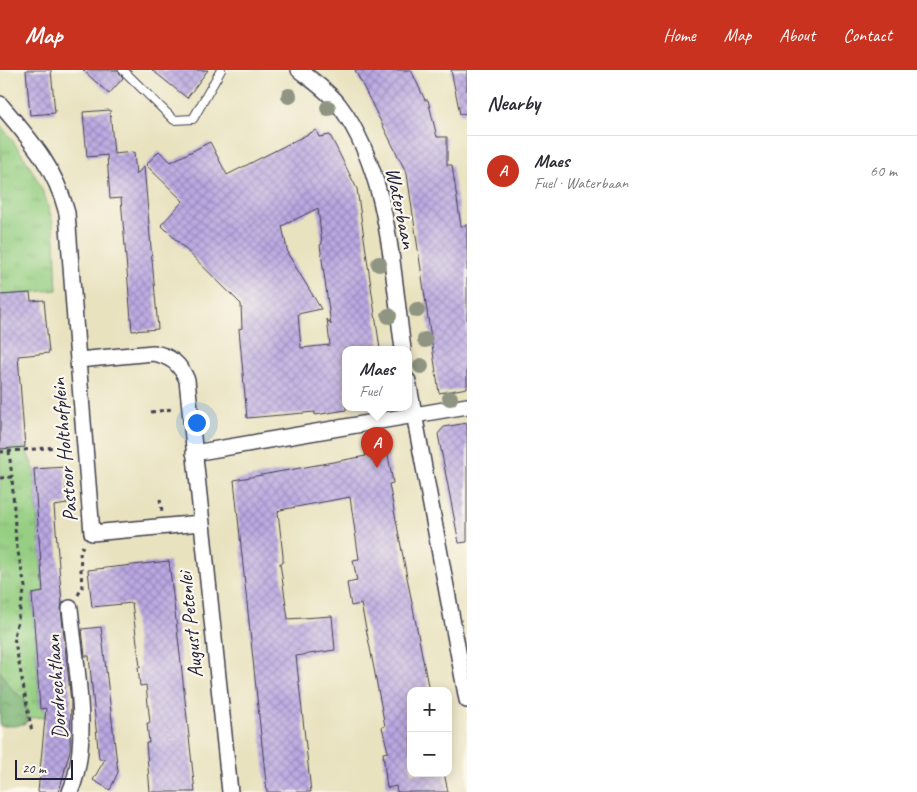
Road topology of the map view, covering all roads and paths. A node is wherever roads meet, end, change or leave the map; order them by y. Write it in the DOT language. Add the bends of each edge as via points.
graph roads {
  1 [pos="123,70"];
  2 [pos="221,70"];
  3 [pos="299,70"];
  4 [pos="0,104"];
  5 [pos="404,346"];
  6 [pos="78,360"];
  7 [pos="467,406"];
  8 [pos="190,408"];
  9 [pos="412,409"];
  10 [pos="151,412"];
  11 [pos="413,416"];
  12 [pos="85,445"];
  13 [pos="9,451"];
  14 [pos="0,452"];
  15 [pos="194,453"];
  16 [pos="12,477"];
  17 [pos="0,478"];
  18 [pos="201,523"];
  19 [pos="92,533"];
  20 [pos="70,608"];
  21 [pos="467,700"];
  22 [pos="32,732"];
  23 [pos="70,792"];
  24 [pos="230,792"];
  1 -- 2 [label="lane" via="174,120 193,119"];
  3 -- 5 [label="street, Waterbaan" via="338,105 371,164 382,202"];
  4 -- 6 [label="street" via="46,161 62,195 67,213"];
  6 -- 8 [label="street, Pastoor Holthofplein" via="153,352 165,355 183,369 188,380"];
  6 -- 12 [label="street, Pastoor Holthofplein"];
  7 -- 11 [label="street"];
  8 -- 10 [label="path"];
  8 -- 15 [label="street, Pastoor Holthofplein"];
  9 -- 11 [label="street"];
  11 -- 15 [label="street"];
  11 -- 21 [label="street"];
  12 -- 13 [label="path"];
  12 -- 19 [label="street, Pastoor Holthofplein"];
  13 -- 14 [label="path"];
  13 -- 16 [label="path"];
  15 -- 18 [label="street, August Petenlei"];
  16 -- 17 [label="path"];
  16 -- 22 [label="path" via="16,542 25,587 14,637"];
  18 -- 19 [label="street, Pastoor Holthofplein"];
  18 -- 24 [label="street, August Petenlei"];
  19 -- 20 [label="path" via="80,551 82,588"];
  20 -- 23 [label="street, Dordrechtlaan" via="82,738 79,764"];
}
